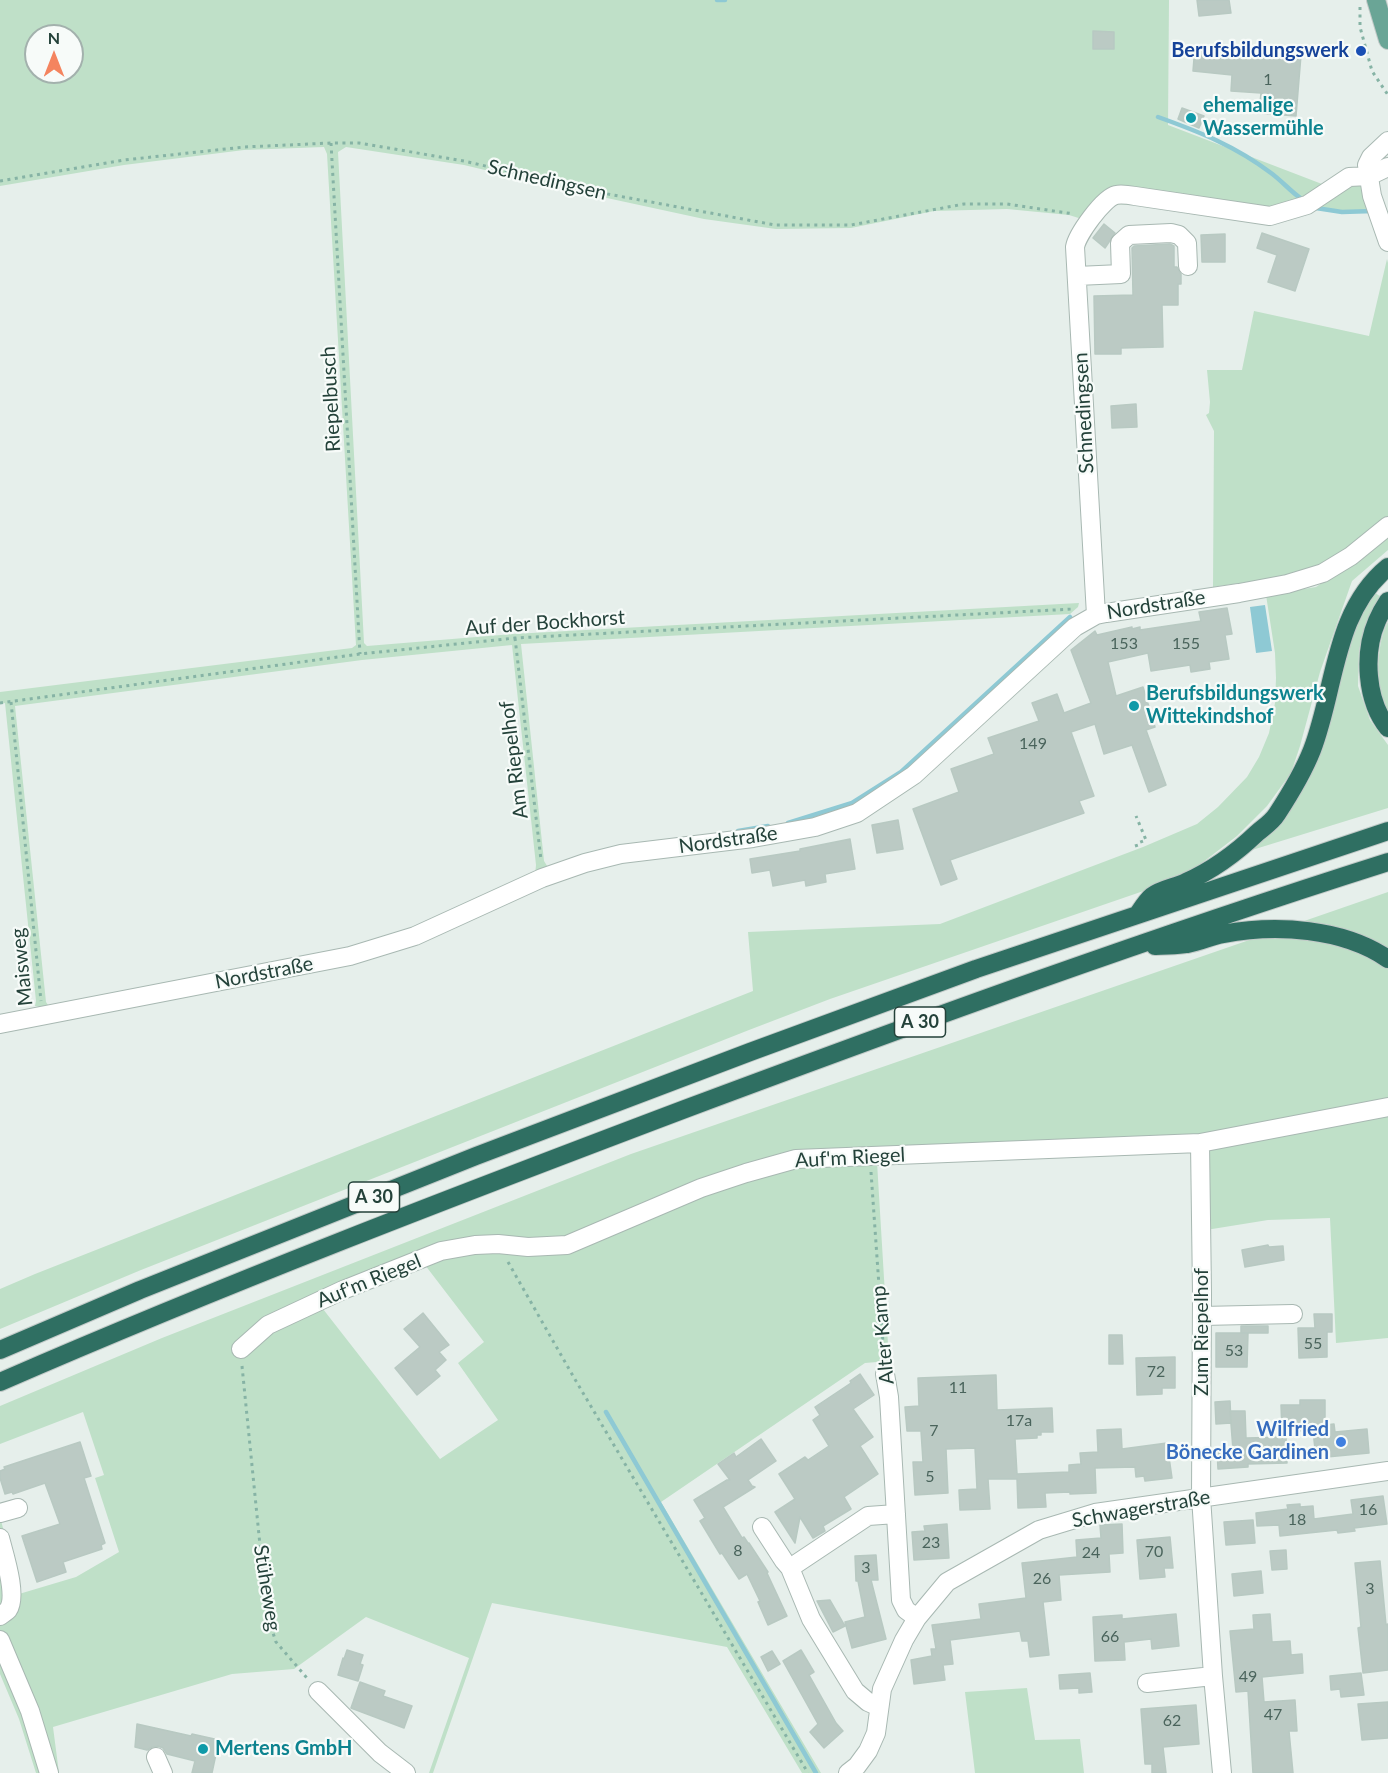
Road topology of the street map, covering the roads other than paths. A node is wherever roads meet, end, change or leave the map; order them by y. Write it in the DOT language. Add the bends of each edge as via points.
graph roads {
  1 [pos="1376,0"];
  2 [pos="1388,40"];
  3 [pos="1388,141"];
  4 [pos="1388,167"];
  5 [pos="1369,176"];
  6 [pos="1388,242"];
  7 [pos="1188,266"];
  8 [pos="1077,276"];
  9 [pos="1388,526"];
  10 [pos="1388,567"];
  11 [pos="1388,601"];
  12 [pos="1095,611"];
  13 [pos="1388,728"];
  14 [pos="1388,831"];
  15 [pos="1388,862"];
  16 [pos="1138,914"];
  17 [pos="1135,946"];
  18 [pos="1388,959"];
  19 [pos="0,1024"];
  20 [pos="1388,1107"];
  21 [pos="1200,1143"];
  22 [pos="1293,1314"];
  23 [pos="1202,1316"];
  24 [pos="241,1349"];
  25 [pos="0,1350"];
  26 [pos="885,1374"];
  27 [pos="0,1382"];
  28 [pos="1388,1471"];
  29 [pos="1201,1497"];
  30 [pos="896,1514"];
  31 [pos="762,1527"];
  32 [pos="0,1538"];
  33 [pos="790,1568"];
  34 [pos="0,1616"];
  35 [pos="917,1618"];
  36 [pos="0,1640"];
  37 [pos="1213,1676"];
  38 [pos="1147,1683"];
  39 [pos="318,1691"];
  40 [pos="879,1707"];
  41 [pos="50,1773"];
  42 [pos="406,1773"];
  43 [pos="848,1773"];
  44 [pos="1222,1773"];
  1 -- 2 [label="main road"];
  3 -- 5 [label="street" via="1371,157 1367,165"];
  4 -- 5 [label="street"];
  5 -- 6 [label="street"];
  5 -- 8 [label="street, Schnedingsen" via="1349,177 1307,205 1270,216 1115,195 1106,200 1078,237"];
  7 -- 8 [label="street" via="1187,243 1179,235 1135,234 1120,243 1121,274"];
  8 -- 12 [label="street, Schnedingsen"];
  9 -- 12 [label="street, Nordstraße" via="1323,573 1287,584"];
  10 -- 16 [label="highway" via="1366,590 1348,623 1312,750 1275,818 1217,865 1186,883 1153,895"];
  11 -- 13 [label="highway" via="1376,623 1369,662 1370,686 1380,718"];
  12 -- 19 [label="street, Nordstraße" via="914,774 857,813 815,827 621,854 585,863 542,878 416,936 350,956"];
  14 -- 16 [label="highway, A 30"];
  15 -- 17 [label="highway, A 30"];
  16 -- 25 [label="highway, A 30" via="955,977 487,1152"];
  17 -- 18 [label="highway" via="1188,944 1250,930 1306,930 1345,939"];
  17 -- 27 [label="highway, A 30" via="932,1017 506,1177"];
  20 -- 21 [label="street, Auf'm Riegel"];
  21 -- 23 [label="street, Zum Riepelhof"];
  21 -- 24 [label="street, Auf'm Riegel" via="796,1159 701,1188 567,1245 475,1245 441,1251 268,1325"];
  22 -- 23 [label="street"];
  23 -- 29 [label="street, Zum Riepelhof"];
  26 -- 30 [label="street, Alter Kamp"];
  28 -- 29 [label="street, Schwagerstraße"];
  29 -- 35 [label="street, Schwagerstraße" via="1095,1513 1039,1530 947,1582"];
  29 -- 37 [label="street, Zum Riepelhof"];
  30 -- 33 [label="street" via="868,1516"];
  30 -- 35 [label="street, Alter Kamp" via="901,1600"];
  31 -- 33 [label="street"];
  32 -- 34 [label="street" via="12,1600"];
  33 -- 40 [label="street" via="811,1619 855,1691"];
  35 -- 40 [label="street, Schwagerstraße" via="882,1689"];
  36 -- 41 [label="street" via="30,1711"];
  37 -- 38 [label="street"];
  37 -- 44 [label="street, Zum Riepelhof"];
  39 -- 42 [label="street" via="380,1753"];
  40 -- 43 [label="street, Schwagerstraße" via="876,1733 868,1751"];
}
